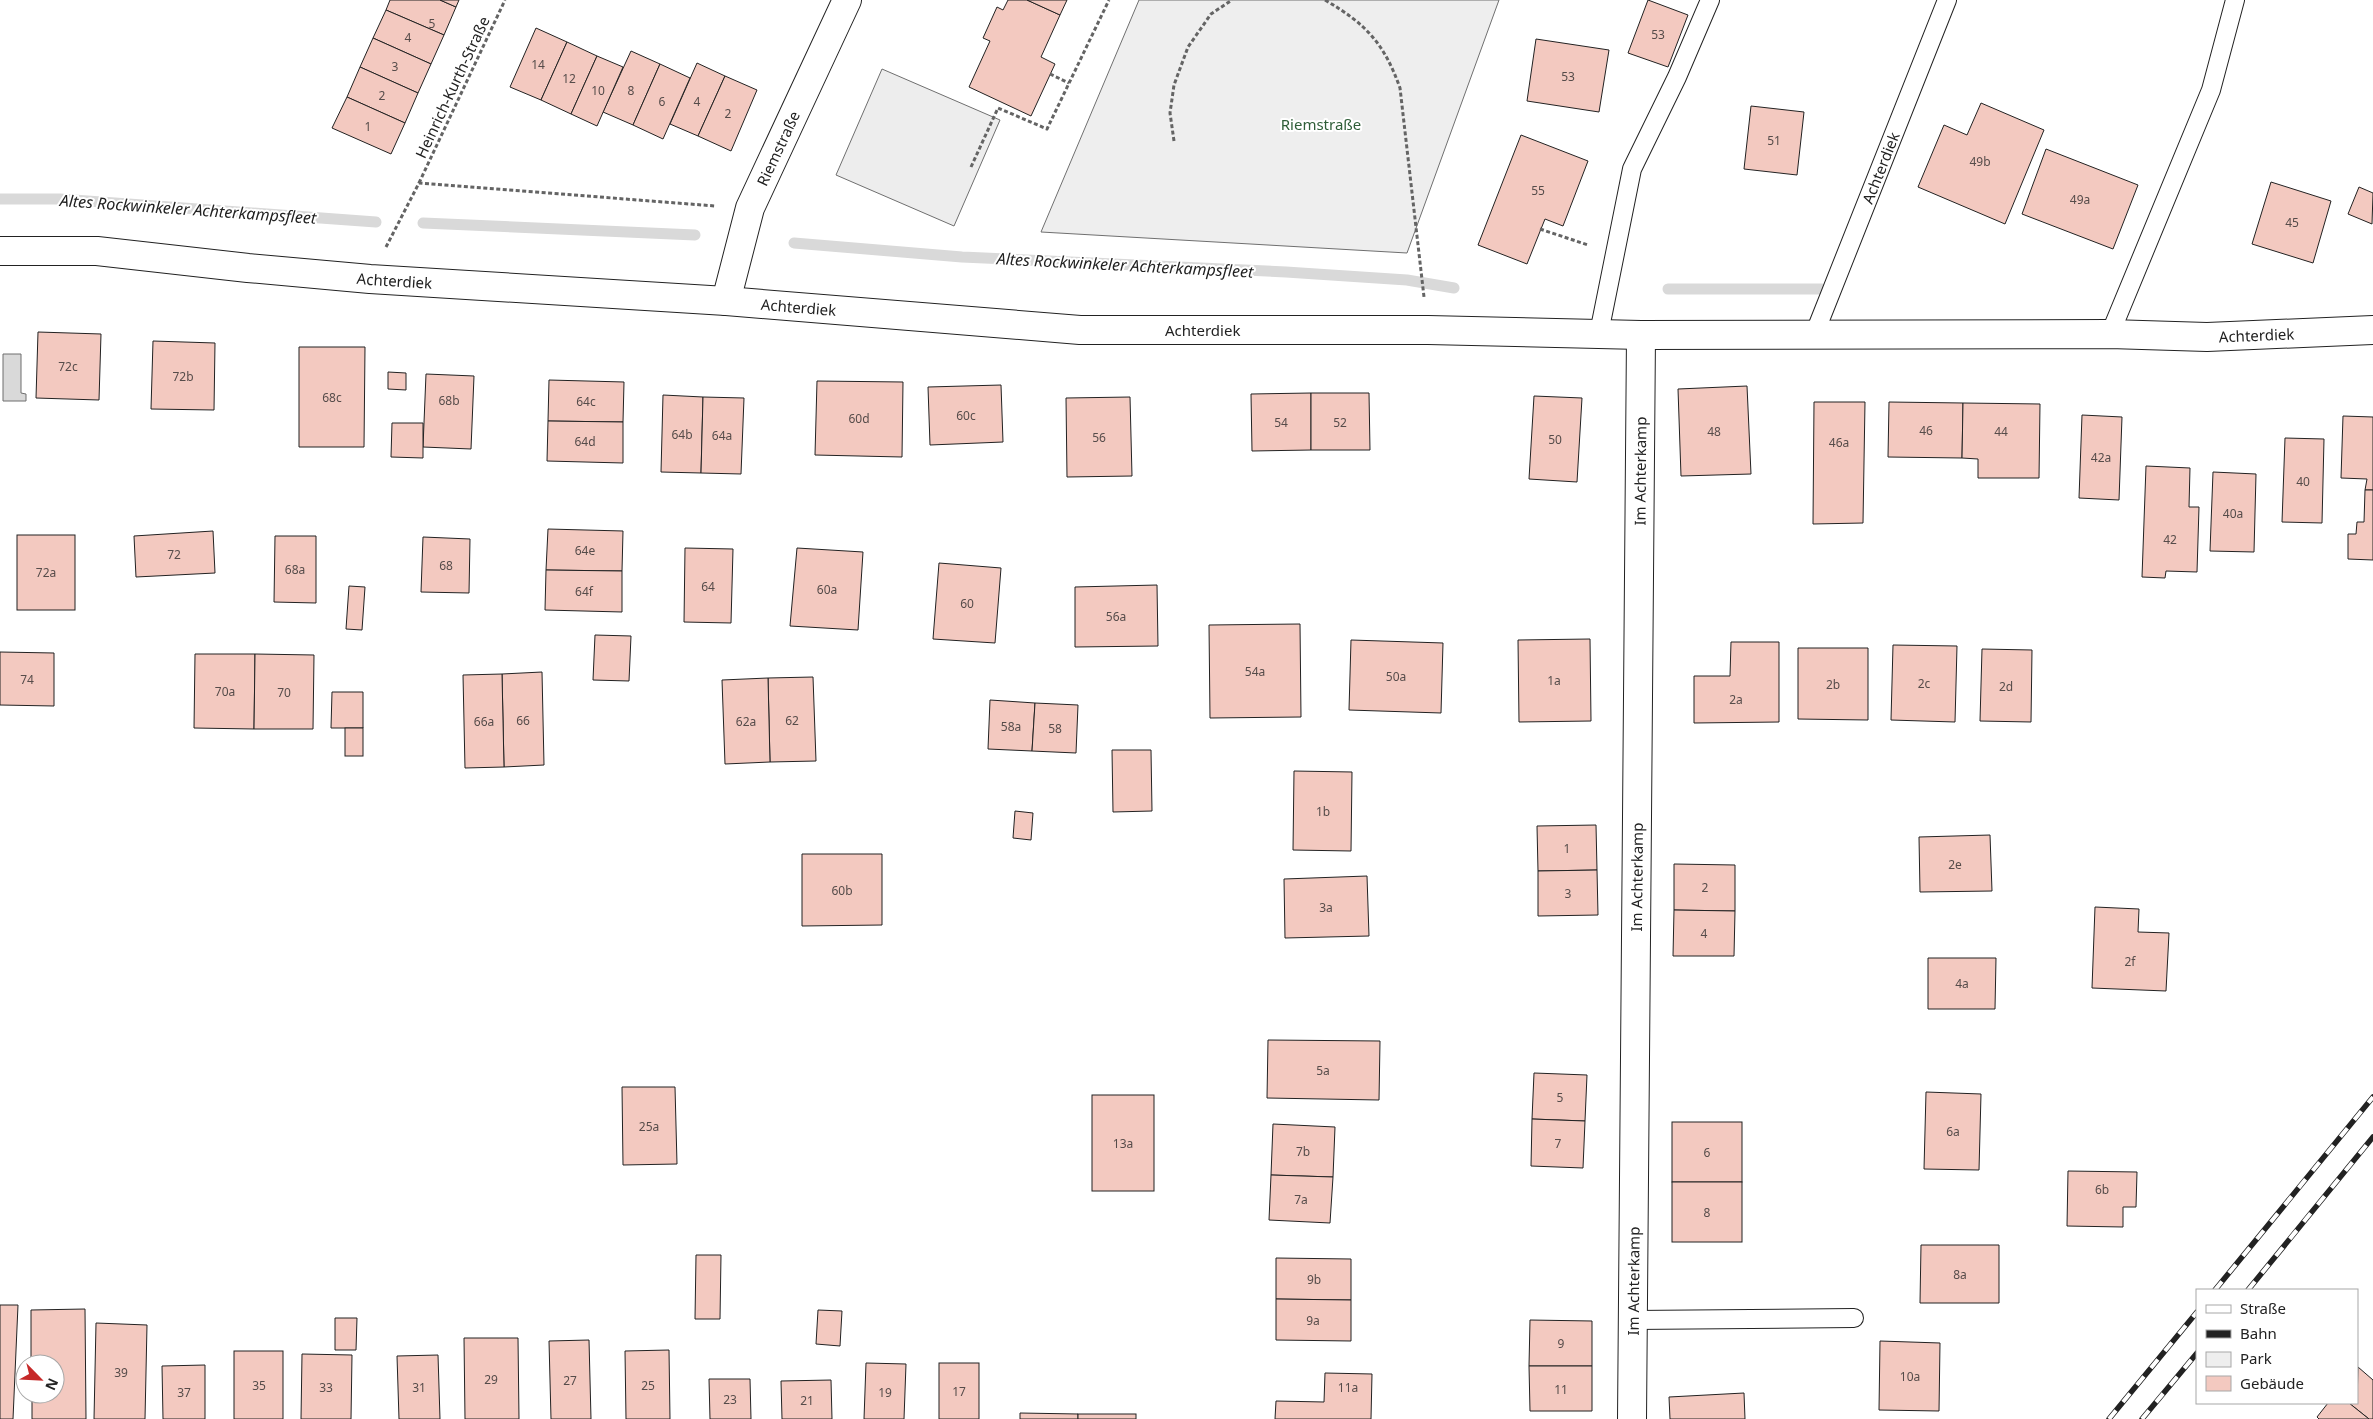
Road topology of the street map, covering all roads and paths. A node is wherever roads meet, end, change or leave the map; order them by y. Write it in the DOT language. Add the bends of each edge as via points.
graph roads {
  1 [pos="505,0"];
  2 [pos="847,0"];
  3 [pos="1109,0"];
  4 [pos="1232,0"];
  5 [pos="1325,0"];
  6 [pos="1710,0"];
  7 [pos="1948,0"];
  8 [pos="2235,0"];
  9 [pos="1050,74"];
  10 [pos="1070,83"];
  11 [pos="1174,141"];
  12 [pos="971,167"];
  13 [pos="419,183"];
  14 [pos="750,208"];
  15 [pos="1540,230"];
  16 [pos="0,251"];
  17 [pos="1614,254"];
  18 [pos="370,279"];
  19 [pos="726,301"];
  20 [pos="1425,305"];
  21 [pos="2373,330"];
  22 [pos="1599,332"];
  23 [pos="2110,334"];
  24 [pos="1641,335"];
  25 [pos="1814,335"];
  26 [pos="1854,1318"];
  27 [pos="1633,1320"];
  28 [pos="1632,1419"];
  1 -- 13 [label="path, Heinrich-Kurth-Straße"];
  2 -- 14 [label="street, Riemstraße"];
  3 -- 10 [label="path"];
  4 -- 11 [label="path" via="1210,14 1188,47 1174,84 1170,113"];
  5 -- 20 [label="path" via="1366,27 1392,65 1400,88"];
  6 -- 17 [label="lane" via="1632,169"];
  7 -- 25 [label="lane, Achterdiek"];
  8 -- 23 [label="lane" via="2211,90"];
  9 -- 10 [label="path"];
  10 -- 12 [label="path" via="1047,129 998,108"];
  13 -- 14 [label="path"];
  13 -- 18 [label="path, Heinrich-Kurth-Straße"];
  14 -- 19 [label="street, Riemstraße"];
  15 -- 17 [label="path"];
  16 -- 18 [label="street, Achterdiek" via="97,251"];
  17 -- 22 [label="lane"];
  18 -- 19 [label="street, Achterdiek"];
  19 -- 22 [label="street, Achterdiek" via="1080,330"];
  21 -- 23 [label="street, Achterdiek" via="2208,337"];
  22 -- 24 [label="street, Achterdiek"];
  23 -- 25 [label="street, Achterdiek"];
  24 -- 25 [label="street, Achterdiek"];
  24 -- 27 [label="street, Im Achterkamp"];
  26 -- 27 [label="lane"];
  27 -- 28 [label="street, Im Achterkamp"];
}
